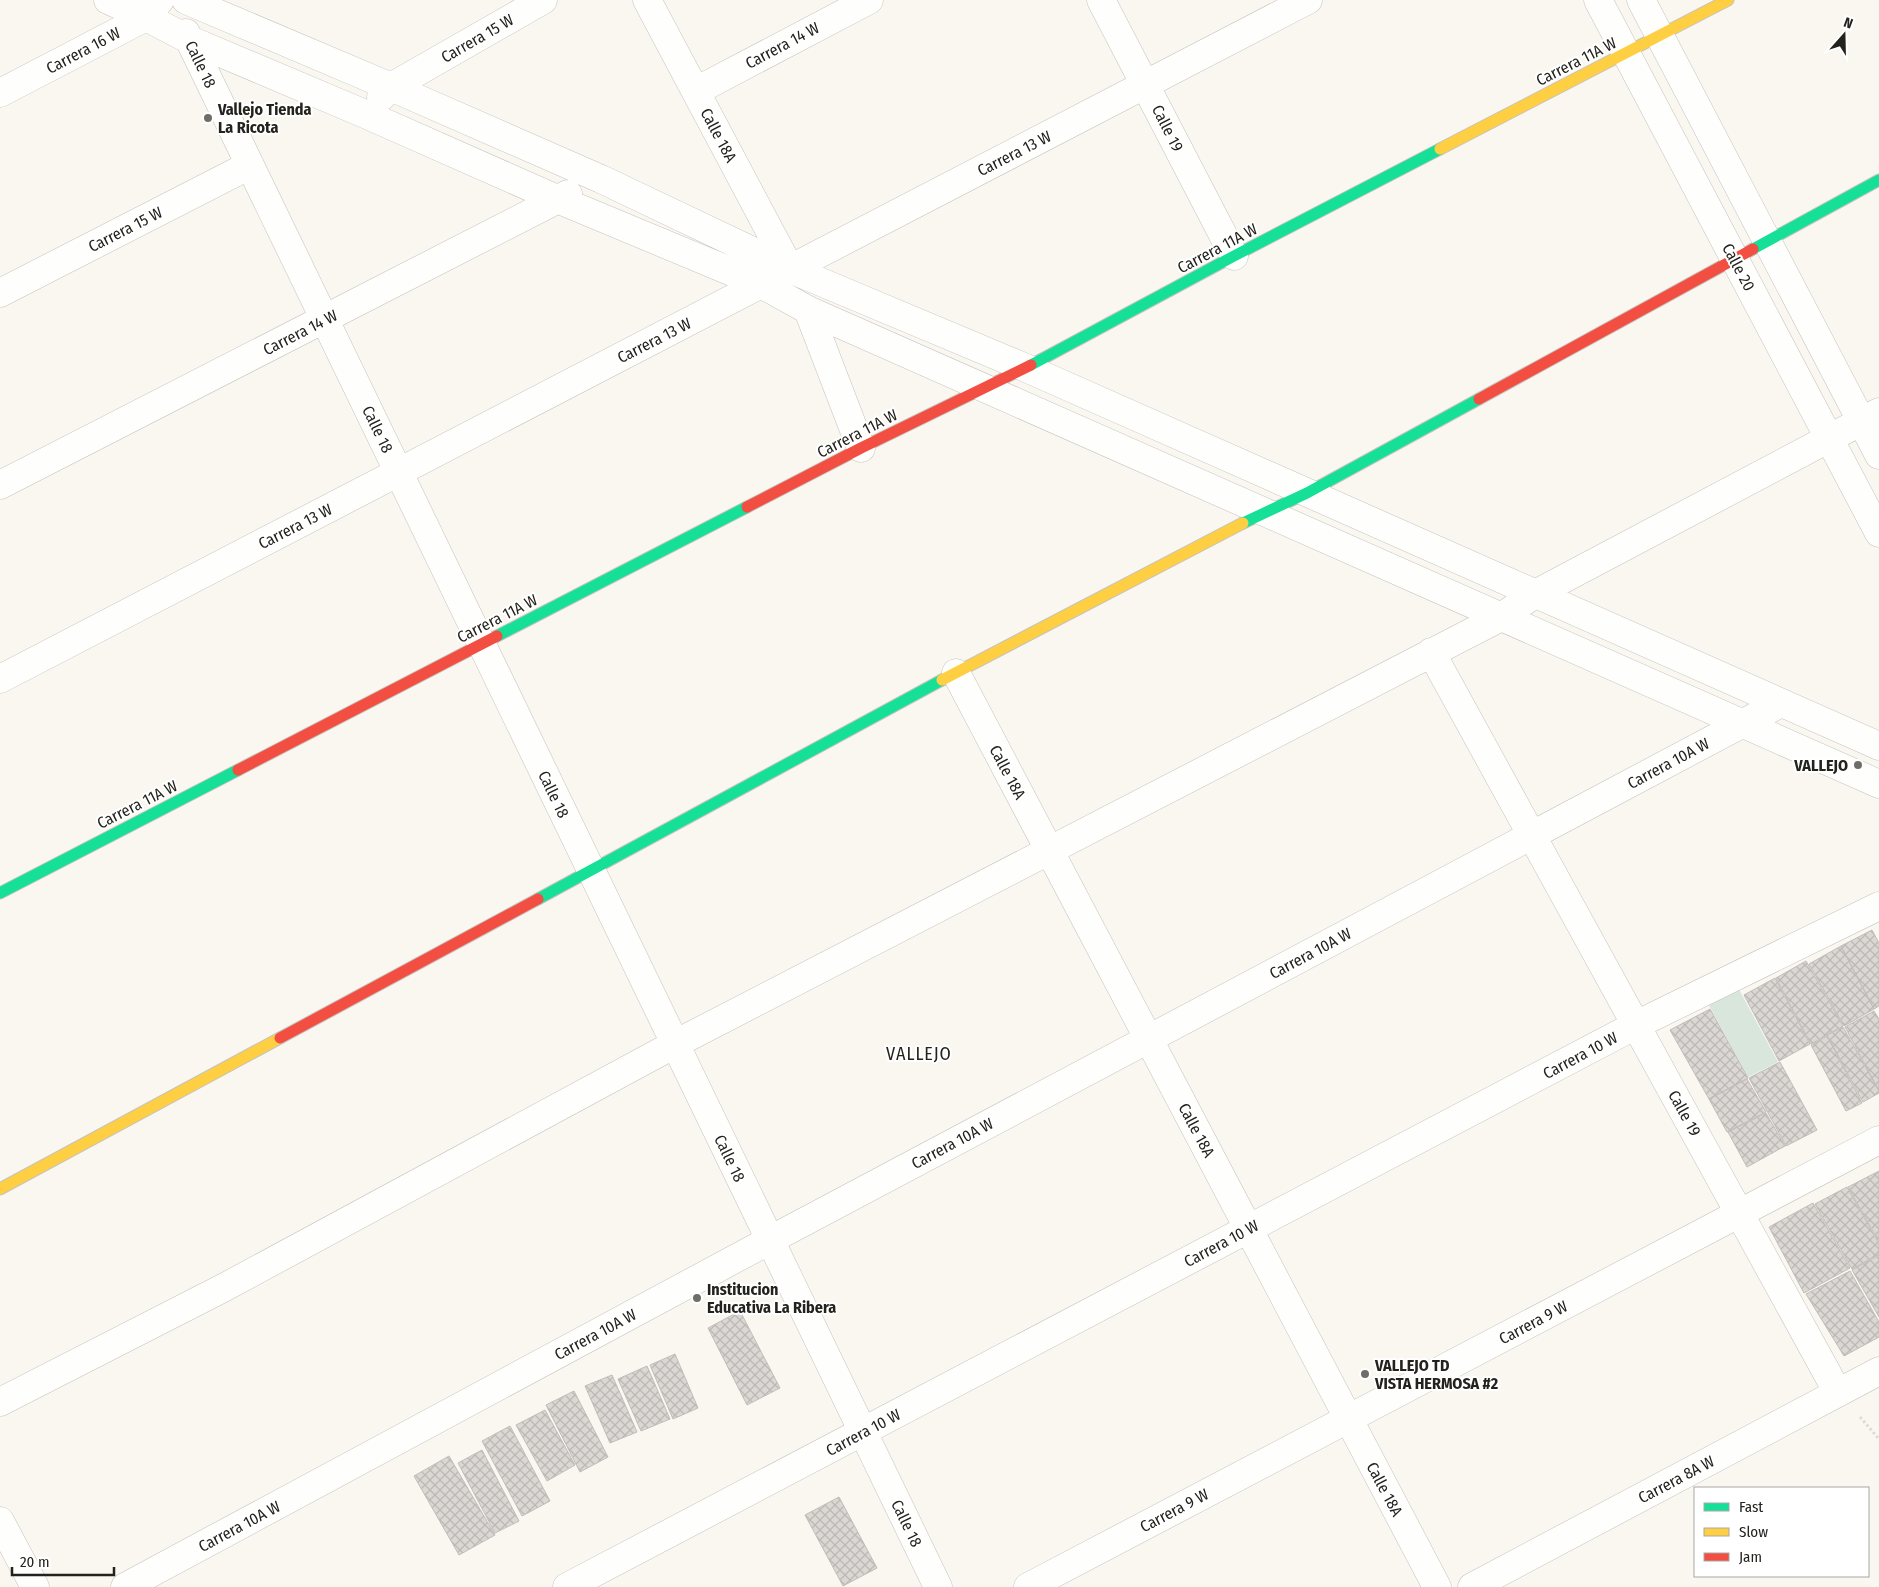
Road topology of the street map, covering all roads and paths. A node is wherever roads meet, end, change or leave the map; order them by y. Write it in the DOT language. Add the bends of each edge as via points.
graph roads {
  1 [pos="108,0"];
  2 [pos="170,0"];
  3 [pos="186,0"];
  4 [pos="543,0"];
  5 [pos="647,0"];
  6 [pos="869,0"];
  7 [pos="1101,0"];
  8 [pos="1308,0"];
  9 [pos="1598,0"];
  10 [pos="1642,0"];
  11 [pos="1728,0"];
  12 [pos="153,8"];
  13 [pos="1660,36"];
  14 [pos="190,40"];
  15 [pos="1627,54"];
  16 [pos="1145,85"];
  17 [pos="391,87"];
  18 [pos="696,91"];
  19 [pos="0,93"];
  20 [pos="365,114"];
  21 [pos="250,165"];
  22 [pos="601,179"];
  23 [pos="1879,180"];
  24 [pos="557,199"];
  25 [pos="1767,240"];
  26 [pos="1234,256"];
  27 [pos="1734,258"];
  28 [pos="790,269"];
  29 [pos="761,284"];
  30 [pos="0,293"];
  31 [pos="808,310"];
  32 [pos="325,320"];
  33 [pos="1026,368"];
  34 [pos="984,388"];
  35 [pos="1870,416"];
  36 [pos="1829,438"];
  37 [pos="862,448"];
  38 [pos="1879,455"];
  39 [pos="399,472"];
  40 [pos="0,486"];
  41 [pos="1307,493"];
  42 [pos="1264,512"];
  43 [pos="1879,533"];
  44 [pos="1535,594"];
  45 [pos="1501,616"];
  46 [pos="482,644"];
  47 [pos="1431,652"];
  48 [pos="956,674"];
  49 [pos="0,679"];
  50 [pos="1782,703"];
  51 [pos="1743,723"];
  52 [pos="1879,746"];
  53 [pos="1879,784"];
  54 [pos="1532,834"];
  55 [pos="1050,851"];
  56 [pos="591,870"];
  57 [pos="0,893"];
  58 [pos="1879,906"];
  59 [pos="1636,1025"];
  60 [pos="1148,1038"];
  61 [pos="675,1044"];
  62 [pos="1879,1140"];
  63 [pos="0,1189"];
  64 [pos="1740,1213"];
  65 [pos="1249,1229"];
  66 [pos="770,1240"];
  67 [pos="1879,1371"];
  68 [pos="1838,1392"];
  69 [pos="0,1402"];
  70 [pos="1349,1419"];
  71 [pos="863,1432"];
  72 [pos="0,1521"];
  73 [pos="35,1587"];
  74 [pos="125,1587"];
  75 [pos="567,1587"];
  76 [pos="938,1587"];
  77 [pos="1028,1587"];
  78 [pos="1437,1587"];
  79 [pos="1472,1587"];
  1 -- 12 [label="street"];
  2 -- 14 [label="street, Calle 18"];
  3 -- 17 [label="street"];
  4 -- 17 [label="street, Carrera 15 W"];
  5 -- 18 [label="street, Calle 18A"];
  6 -- 18 [label="street, Carrera 14 W"];
  7 -- 16 [label="street, Calle 19"];
  8 -- 16 [label="street, Carrera 13 W"];
  9 -- 15 [label="street, Calle 20"];
  10 -- 13 [label="street"];
  11 -- 13 [label="street, Carrera 11A W"];
  12 -- 14 [label="street"];
  12 -- 19 [label="street, Carrera 16 W"];
  13 -- 15 [label="street, Carrera 11A W"];
  13 -- 25 [label="street"];
  14 -- 20 [label="street"];
  14 -- 21 [label="street, Calle 18"];
  15 -- 26 [label="street, Carrera 11A W"];
  15 -- 27 [label="street, Calle 20"];
  16 -- 26 [label="street, Calle 19"];
  16 -- 28 [label="street, Carrera 13 W"];
  17 -- 20 [label="street, Carrera 15 W"];
  17 -- 22 [label="street"];
  18 -- 28 [label="street, Calle 18A"];
  20 -- 24 [label="street"];
  21 -- 30 [label="street, Carrera 15 W"];
  21 -- 32 [label="street, Calle 18"];
  22 -- 24 [label="street, Carrera 14 W"];
  22 -- 28 [label="street"];
  23 -- 25 [label="street"];
  24 -- 29 [label="street"];
  24 -- 32 [label="street, Carrera 14 W"];
  25 -- 27 [label="street"];
  25 -- 35 [label="street"];
  26 -- 33 [label="street, Carrera 11A W"];
  27 -- 36 [label="street, Calle 20"];
  27 -- 41 [label="street"];
  28 -- 29 [label="street, Carrera 13 W"];
  28 -- 33 [label="street"];
  29 -- 31 [label="street"];
  29 -- 39 [label="street, Carrera 13 W"];
  31 -- 34 [label="street"];
  31 -- 37 [label="street"];
  32 -- 39 [label="street, Calle 18"];
  32 -- 40 [label="street, Carrera 14 W"];
  33 -- 34 [label="street, Carrera 11A W"];
  33 -- 41 [label="street"];
  34 -- 37 [label="street, Carrera 11A W"];
  34 -- 42 [label="street"];
  35 -- 36 [label="street"];
  35 -- 38 [label="street"];
  36 -- 43 [label="street, Calle 20"];
  36 -- 44 [label="street"];
  37 -- 46 [label="street, Carrera 11A W"];
  39 -- 46 [label="street, Calle 18"];
  39 -- 49 [label="street, Carrera 13 W"];
  41 -- 42 [label="street"];
  41 -- 44 [label="street"];
  42 -- 45 [label="street"];
  42 -- 48 [label="street"];
  44 -- 45 [label="street"];
  44 -- 50 [label="street"];
  45 -- 47 [label="street"];
  45 -- 51 [label="street"];
  46 -- 56 [label="street, Calle 18"];
  46 -- 57 [label="street, Carrera 11A W"];
  47 -- 54 [label="street, Calle 19"];
  47 -- 55 [label="street"];
  48 -- 55 [label="street, Calle 18A"];
  48 -- 56 [label="street"];
  50 -- 51 [label="street, Carrera 10A W"];
  50 -- 52 [label="street"];
  51 -- 53 [label="street"];
  51 -- 54 [label="street, Carrera 10A W"];
  54 -- 59 [label="street, Calle 19"];
  54 -- 60 [label="street, Carrera 10A W"];
  55 -- 60 [label="street, Calle 18A"];
  55 -- 61 [label="street"];
  56 -- 61 [label="street, Calle 18"];
  56 -- 63 [label="street"];
  58 -- 59 [label="street, Carrera 10 W"];
  59 -- 64 [label="street, Calle 19"];
  59 -- 65 [label="street, Carrera 10 W"];
  60 -- 65 [label="street, Calle 18A"];
  60 -- 66 [label="street, Carrera 10A W"];
  61 -- 66 [label="street, Calle 18"];
  61 -- 69 [label="street" via="225,1287"];
  62 -- 64 [label="street, Carrera 9 W"];
  64 -- 68 [label="street, Calle 19"];
  64 -- 70 [label="street, Carrera 9 W"];
  65 -- 70 [label="street, Calle 18A"];
  65 -- 71 [label="street, Carrera 10 W"];
  66 -- 71 [label="street, Calle 18"];
  66 -- 74 [label="street, Carrera 10A W"];
  67 -- 68 [label="street, Carrera 8A W"];
  68 -- 79 [label="street, Carrera 8A W"];
  70 -- 77 [label="street, Carrera 9 W"];
  70 -- 78 [label="street, Calle 18A"];
  71 -- 75 [label="street, Carrera 10 W"];
  71 -- 76 [label="street, Calle 18"];
  72 -- 73 [label="street"];
}
